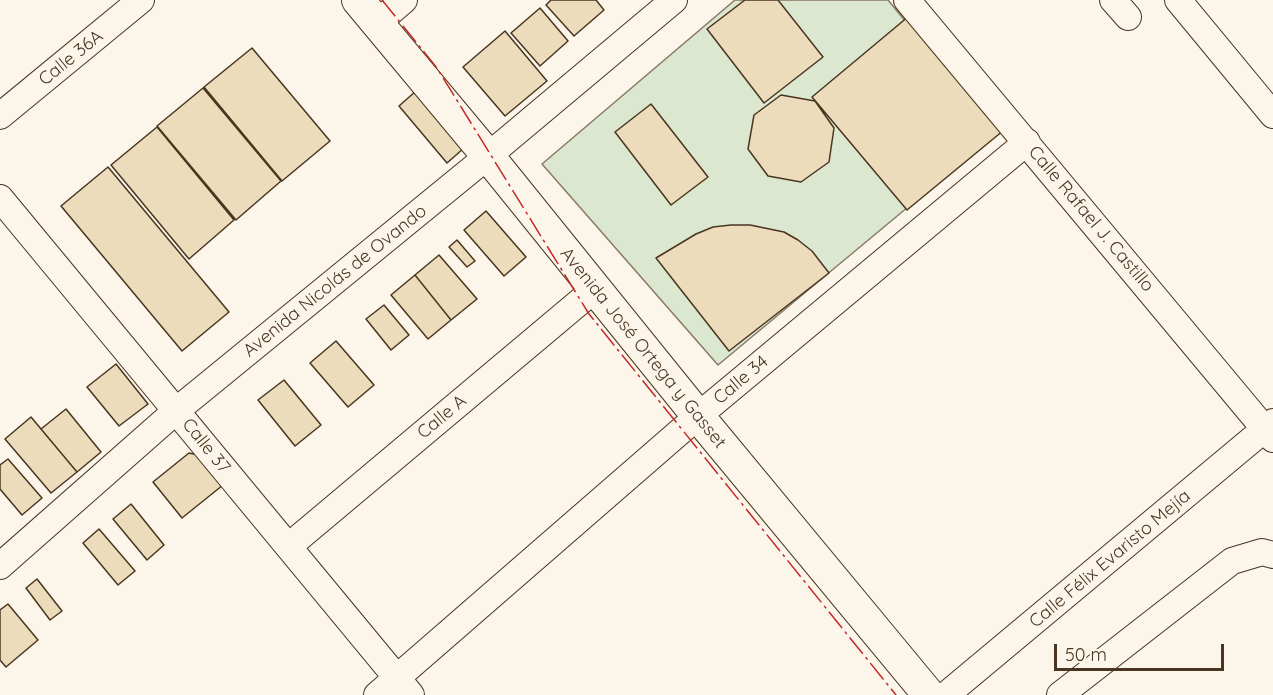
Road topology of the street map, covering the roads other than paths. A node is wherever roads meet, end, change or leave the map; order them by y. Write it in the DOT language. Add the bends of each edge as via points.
graph roads {
  1 [pos="141,0"];
  2 [pos="404,0"];
  3 [pos="674,0"];
  4 [pos="907,0"];
  5 [pos="1178,0"];
  6 [pos="367,11"];
  7 [pos="1273,115"];
  8 [pos="0,117"];
  9 [pos="1027,142"];
  10 [pos="488,156"];
  11 [pos="0,198"];
  12 [pos="595,289"];
  13 [pos="177,410"];
  14 [pos="698,416"];
  15 [pos="1270,430"];
  16 [pos="289,546"];
  17 [pos="1273,555"];
  18 [pos="0,566"];
  19 [pos="404,686"];
  20 [pos="377,695"];
  21 [pos="929,695"];
  22 [pos="946,695"];
  23 [pos="1060,695"];
  1 -- 8 [label="street, Calle 36A"];
  2 -- 6 [label="street"];
  3 -- 10 [label="street, Avenida Nicolás de Ovando"];
  4 -- 9 [label="street, Calle Rafael J. Castillo"];
  5 -- 7 [label="street"];
  6 -- 10 [label="main road, Avenida José Ortega y Gasset"];
  9 -- 14 [label="street, Calle 34"];
  9 -- 15 [label="street, Calle Rafael J. Castillo"];
  10 -- 12 [label="main road, Avenida José Ortega y Gasset"];
  10 -- 13 [label="street, Avenida Nicolás de Ovando"];
  11 -- 13 [label="street, Calle 37"];
  12 -- 14 [label="main road, Avenida José Ortega y Gasset"];
  12 -- 16 [label="street, Calle A"];
  13 -- 16 [label="street, Calle 37"];
  13 -- 18 [label="street, Avenida Nicolás de Ovando"];
  14 -- 19 [label="street, Calle 34"];
  14 -- 21 [label="main road, Avenida José Ortega y Gasset"];
  15 -- 22 [label="street, Calle Félix Evaristo Mejía"];
  16 -- 19 [label="street, Calle 37"];
  17 -- 23 [label="street" via="1262,552 1232,561"];
  19 -- 20 [label="street, Calle 34"];
}
